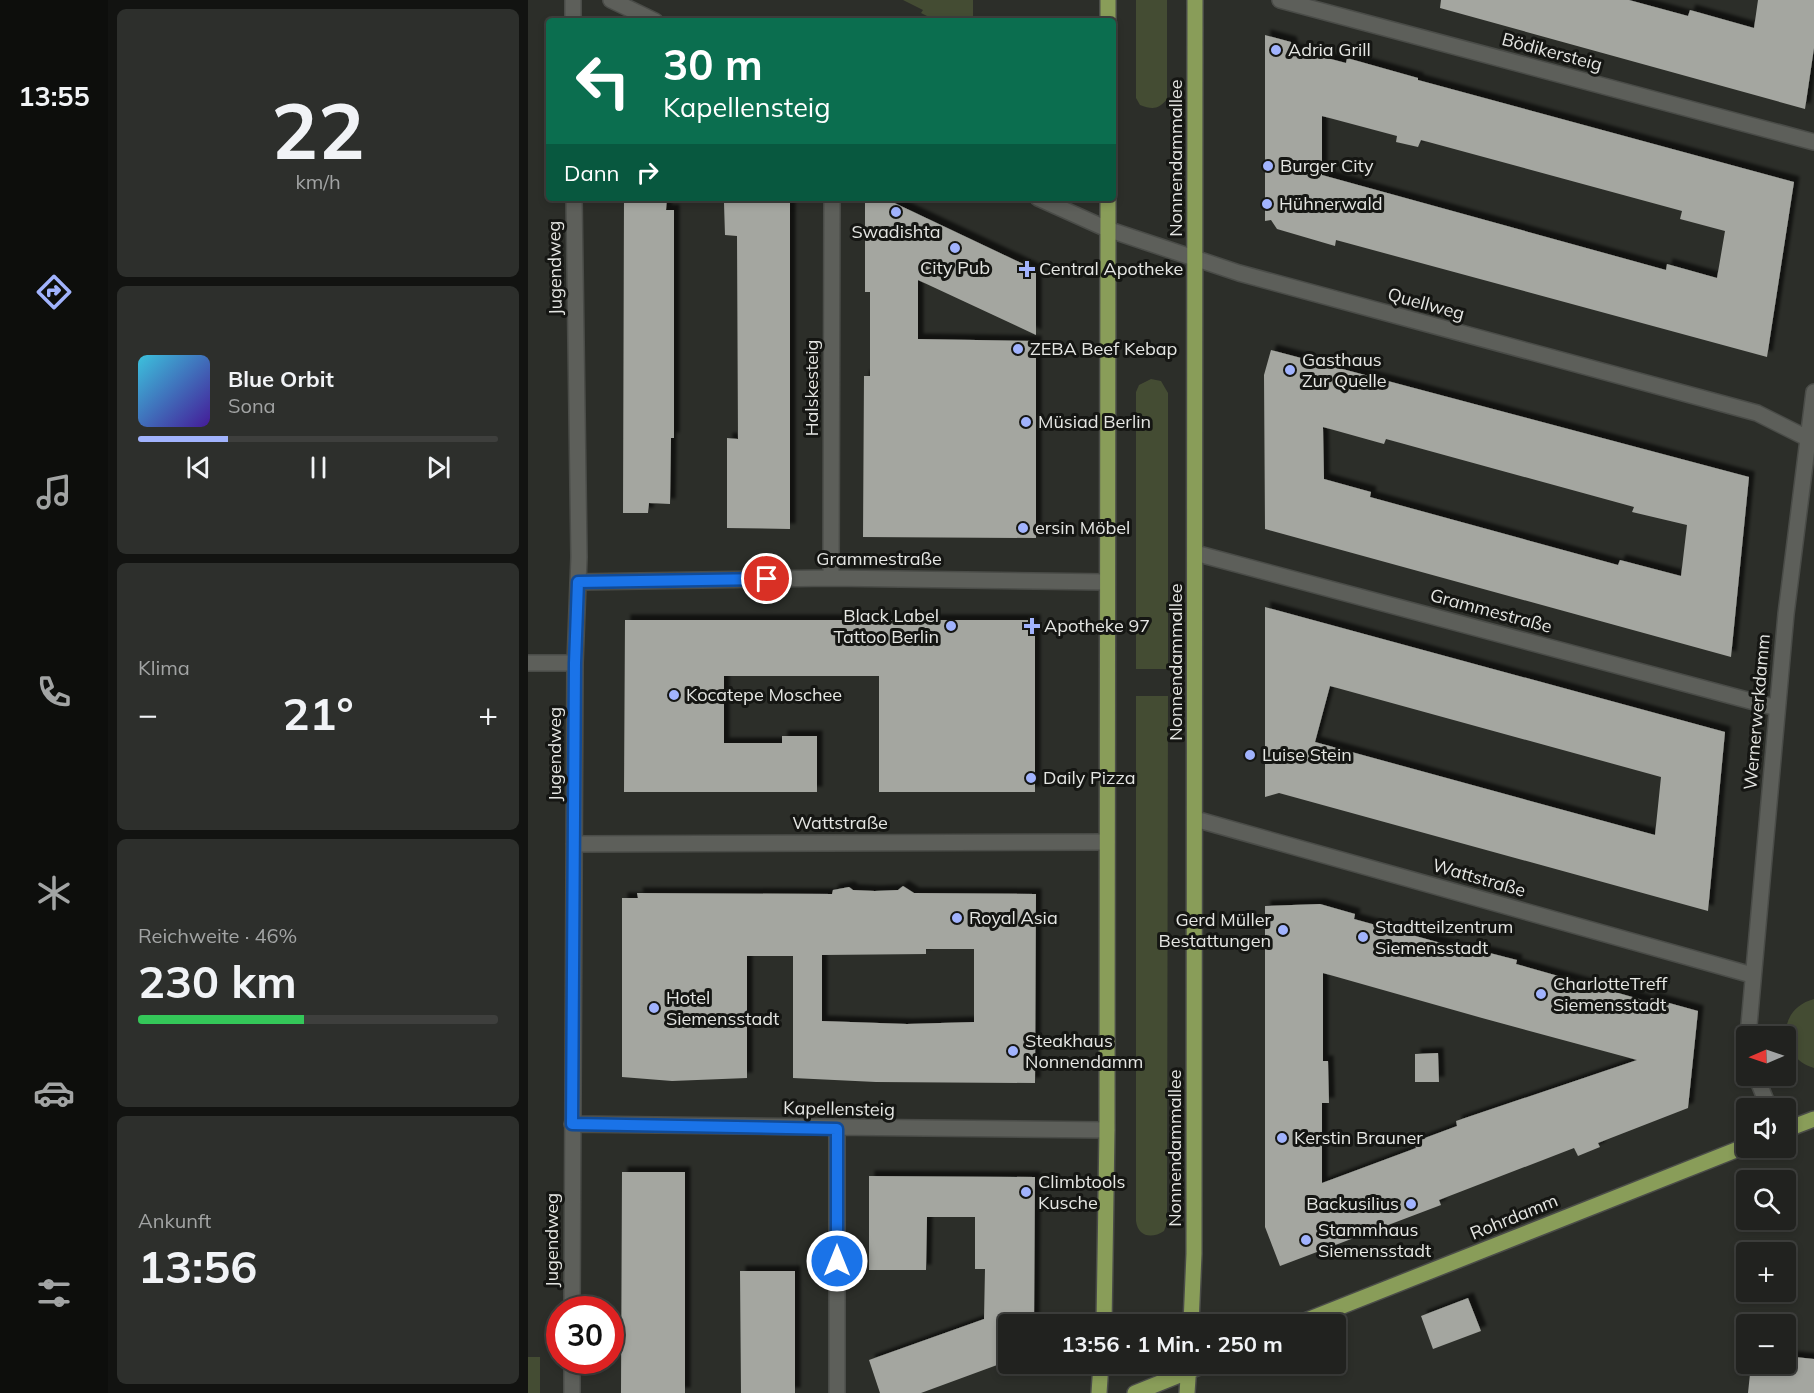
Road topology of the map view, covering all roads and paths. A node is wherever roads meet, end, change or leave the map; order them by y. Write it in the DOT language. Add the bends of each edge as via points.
graph roads {
  1 [pos="573,0"];
  2 [pos="611,0"];
  3 [pos="1108,0"];
  4 [pos="1195,0"];
  5 [pos="1280,0"];
  6 [pos="573,18"];
  7 [pos="649,18"];
  8 [pos="1108,18"];
  9 [pos="1814,142"];
  10 [pos="574,201"];
  11 [pos="832,201"];
  12 [pos="1045,201"];
  13 [pos="1108,201"];
  14 [pos="1107,229"];
  15 [pos="1196,259"];
  16 [pos="1814,392"];
  17 [pos="1807,438"];
  18 [pos="1195,553"];
  19 [pos="831,578"];
  20 [pos="578,582"];
  21 [pos="1107,582"];
  22 [pos="528,663"];
  23 [pos="575,663"];
  24 [pos="1777,708"];
  25 [pos="1195,819"];
  26 [pos="1107,842"];
  27 [pos="574,844"];
  28 [pos="1752,975"];
  29 [pos="1749,1026"];
  30 [pos="1814,1119"];
  31 [pos="572,1124"];
  32 [pos="1796,1126"];
  33 [pos="837,1129"];
  34 [pos="1107,1130"];
  35 [pos="1736,1150"];
  36 [pos="572,1296"];
  37 [pos="1104,1314"];
  38 [pos="1191,1314"];
  39 [pos="1322,1314"];
  40 [pos="572,1374"];
  41 [pos="1100,1374"];
  42 [pos="1176,1374"];
  43 [pos="1189,1374"];
  44 [pos="572,1393"];
  45 [pos="837,1393"];
  46 [pos="1099,1393"];
  47 [pos="1135,1393"];
  48 [pos="1187,1393"];
  1 -- 6 [label="street"];
  2 -- 7 [label="street"];
  3 -- 8 [label="main road"];
  4 -- 15 [label="main road, Nonnendammallee"];
  5 -- 9 [label="street, Bödikersteig"];
  10 -- 20 [label="street, Jugendweg"];
  11 -- 19 [label="street, Halskesteig"];
  12 -- 14 [label="street, Quellweg"];
  13 -- 14 [label="main road"];
  14 -- 15 [label="street, Quellweg"];
  14 -- 21 [label="main road"];
  15 -- 17 [label="street, Quellweg" via="1757,413"];
  15 -- 18 [label="main road, Nonnendammallee"];
  16 -- 17 [label="street, Wernerwerkdamm"];
  17 -- 24 [label="street, Wernerwerkdamm"];
  18 -- 24 [label="street, Grammestraße"];
  18 -- 25 [label="main road, Nonnendammallee"];
  19 -- 20 [label="street, Grammestraße"];
  19 -- 21 [label="street, Grammestraße"];
  20 -- 23 [label="street, Jugendweg"];
  21 -- 26 [label="main road"];
  22 -- 23 [label="street"];
  23 -- 27 [label="street, Jugendweg"];
  24 -- 28 [label="street, Wernerwerkdamm"];
  25 -- 28 [label="street, Wattstraße"];
  25 -- 38 [label="main road, Nonnendammallee"];
  26 -- 27 [label="street, Wattstraße"];
  26 -- 34 [label="main road"];
  27 -- 31 [label="street, Jugendweg"];
  28 -- 29 [label="street, Wernerwerkdamm"];
  30 -- 32 [label="main road"];
  31 -- 33 [label="street, Kapellensteig"];
  31 -- 36 [label="street, Jugendweg"];
  33 -- 34 [label="street, Kapellensteig"];
  33 -- 45 [label="street"];
  34 -- 37 [label="main road"];
  35 -- 39 [label="main road, Rohrdamm"];
  40 -- 44 [label="street"];
  41 -- 46 [label="main road"];
  42 -- 47 [label="main road"];
  43 -- 48 [label="main road"];
}
